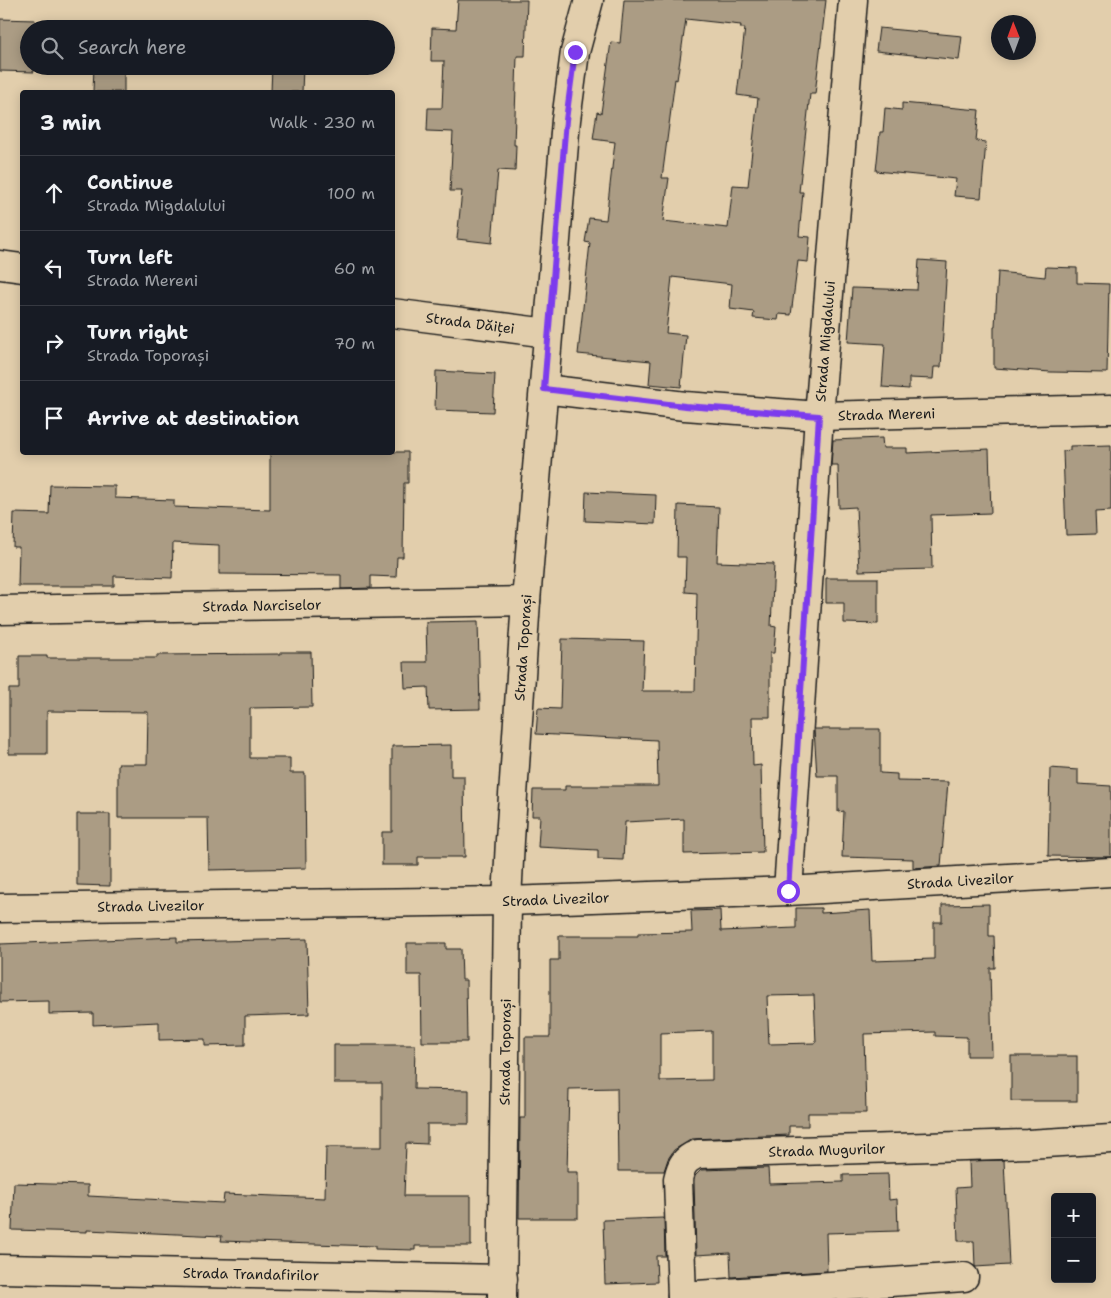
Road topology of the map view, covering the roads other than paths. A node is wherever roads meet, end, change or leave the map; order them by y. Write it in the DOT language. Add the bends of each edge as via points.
graph roads {
  1 [pos="589,0"];
  2 [pos="853,0"];
  3 [pos="0,265"];
  4 [pos="20,268"];
  5 [pos="395,313"];
  6 [pos="548,333"];
  7 [pos="544,389"];
  8 [pos="1111,409"];
  9 [pos="819,416"];
  10 [pos="526,601"];
  11 [pos="0,610"];
  12 [pos="1111,872"];
  13 [pos="788,891"];
  14 [pos="507,901"];
  15 [pos="0,908"];
  16 [pos="1111,1139"];
  17 [pos="0,1269"];
  18 [pos="964,1277"];
  19 [pos="502,1289"];
  20 [pos="682,1297"];
  1 -- 6 [label="street, Strada Toporași" via="575,52 566,120"];
  2 -- 9 [label="street, Strada Migdalului"];
  3 -- 4 [label="street"];
  5 -- 6 [label="street, Strada Dăiței"];
  6 -- 7 [label="street, Strada Toporași"];
  7 -- 9 [label="street, Strada Mereni" via="685,406"];
  7 -- 10 [label="street, Strada Toporași"];
  8 -- 9 [label="street, Strada Mereni"];
  9 -- 13 [label="street, Strada Migdalului"];
  10 -- 11 [label="street, Strada Narciselor"];
  10 -- 14 [label="street, Strada Toporași"];
  12 -- 13 [label="street, Strada Livezilor"];
  13 -- 14 [label="street, Strada Livezilor"];
  14 -- 15 [label="street, Strada Livezilor"];
  14 -- 19 [label="street, Strada Toporași"];
  16 -- 20 [label="street, Strada Mugurilor" via="698,1154 688,1157 681,1166 678,1179"];
  17 -- 19 [label="street, Strada Trandafirilor"];
  18 -- 20 [label="street"];
}
